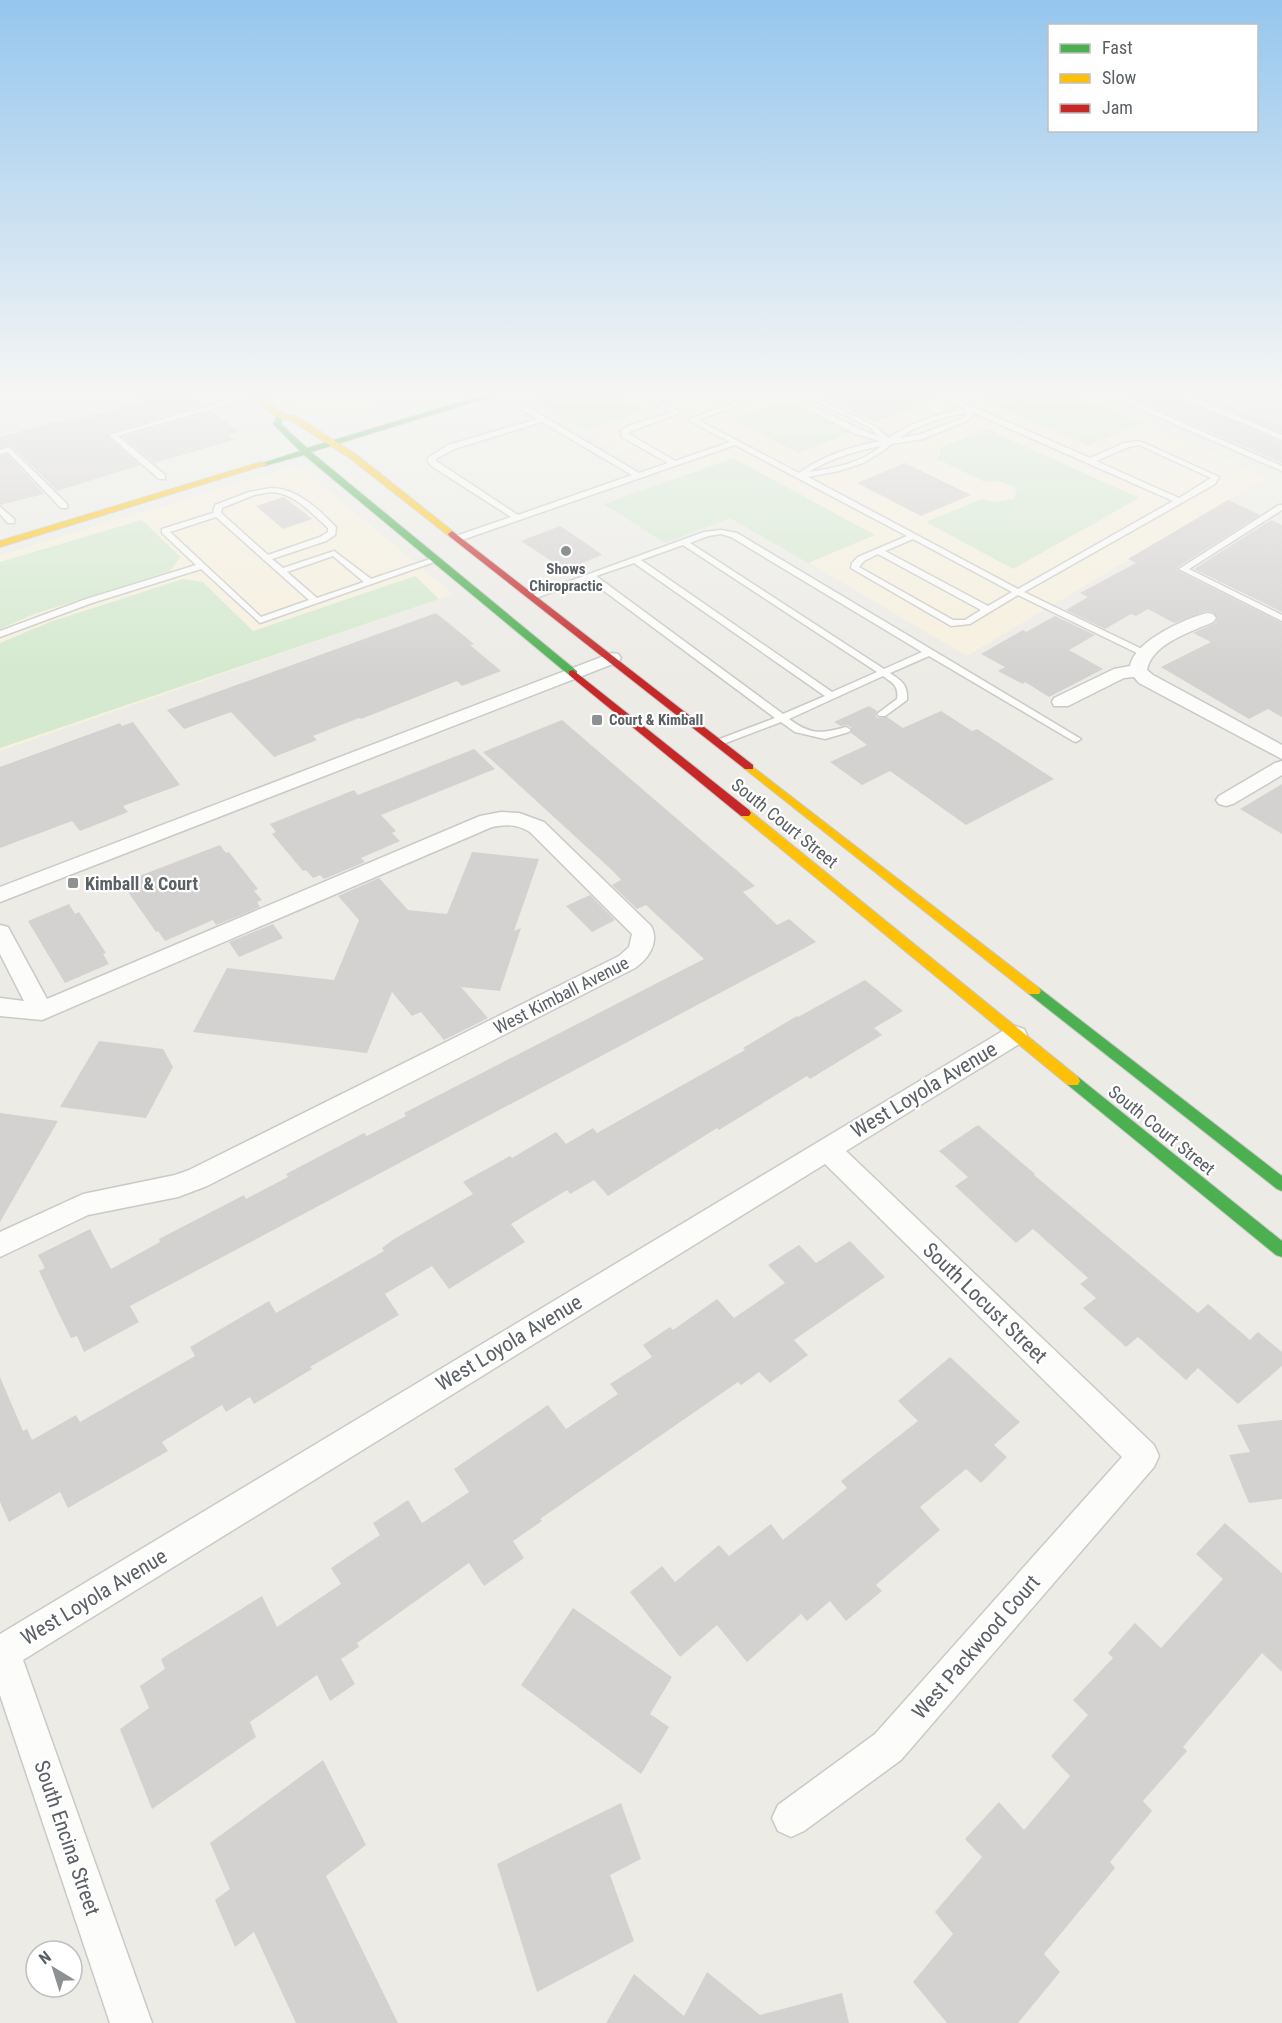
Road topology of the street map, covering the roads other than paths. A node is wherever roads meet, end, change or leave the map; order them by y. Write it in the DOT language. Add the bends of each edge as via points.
graph roads {
  1 [pos="47,488"];
  2 [pos="188,488"];
  3 [pos="350,488"];
  4 [pos="395,488"];
  5 [pos="472,488"];
  6 [pos="600,488"];
  7 [pos="823,488"];
  8 [pos="1151,488"];
  9 [pos="1200,488"];
  10 [pos="1177,500"];
  11 [pos="64,506"];
  12 [pos="1282,507"];
  13 [pos="0,509"];
  14 [pos="217,514"];
  15 [pos="517,518"];
  16 [pos="11,521"];
  17 [pos="913,536"];
  18 [pos="459,538"];
  19 [pos="684,543"];
  20 [pos="0,544"];
  21 [pos="878,551"];
  22 [pos="267,558"];
  23 [pos="436,560"];
  24 [pos="637,561"];
  25 [pos="202,566"];
  26 [pos="282,571"];
  27 [pos="591,577"];
  28 [pos="369,582"];
  29 [pos="1018,592"];
  30 [pos="533,596"];
  31 [pos="314,600"];
  32 [pos="988,610"];
  33 [pos="1207,618"];
  34 [pos="1282,618"];
  35 [pos="0,634"];
  36 [pos="929,652"];
  37 [pos="612,658"];
  38 [pos="1141,662"];
  39 [pos="573,672"];
  40 [pos="883,673"];
  41 [pos="830,695"];
  42 [pos="1061,702"];
  43 [pos="882,714"];
  44 [pos="782,719"];
  45 [pos="846,730"];
  46 [pos="1076,739"];
  47 [pos="720,742"];
  48 [pos="1282,753"];
  49 [pos="1282,767"];
  50 [pos="1226,800"];
  51 [pos="0,895"];
  52 [pos="3,947"];
  53 [pos="0,1007"];
  54 [pos="42,1011"];
  55 [pos="1015,1035"];
  56 [pos="826,1149"];
  57 [pos="1282,1185"];
  58 [pos="0,1245"];
  59 [pos="1282,1251"];
  60 [pos="1143,1456"];
  61 [pos="3,1652"];
  62 [pos="791,1818"];
  63 [pos="131,2023"];
  1 -- 11 [label="lane"];
  2 -- 20 [label="street"];
  3 -- 23 [label="street, South Court Street"];
  4 -- 18 [label="street, South Court Street"];
  5 -- 15 [label="lane"];
  6 -- 15 [label="lane"];
  7 -- 17 [label="lane"];
  8 -- 10 [label="lane"];
  9 -- 10 [label="lane"];
  10 -- 29 [label="lane"];
  12 -- 34 [label="lane" via="1183,569"];
  13 -- 16 [label="lane"];
  14 -- 22 [label="lane"];
  14 -- 22 [label="lane" via="218,507 226,503 279,489 289,492 332,527 332,533 323,539"];
  14 -- 25 [label="lane" via="165,531"];
  15 -- 18 [label="lane"];
  17 -- 21 [label="lane"];
  17 -- 29 [label="lane"];
  18 -- 30 [label="street, South Court Street"];
  19 -- 24 [label="lane"];
  19 -- 36 [label="lane" via="715,532 734,535"];
  19 -- 40 [label="lane"];
  21 -- 32 [label="lane"];
  21 -- 32 [label="lane" via="856,563 855,568 944,619 959,624"];
  22 -- 26 [label="lane"];
  23 -- 28 [label="lane"];
  23 -- 39 [label="street, South Court Street"];
  24 -- 27 [label="lane"];
  24 -- 41 [label="lane"];
  25 -- 31 [label="lane" via="260,620"];
  25 -- 35 [label="lane"];
  26 -- 28 [label="lane" via="334,553"];
  26 -- 31 [label="lane"];
  27 -- 30 [label="lane"];
  27 -- 44 [label="lane"];
  28 -- 31 [label="lane"];
  29 -- 32 [label="lane"];
  29 -- 38 [label="lane"];
  30 -- 37 [label="street, South Court Street"];
  33 -- 38 [label="street" via="1157,643"];
  36 -- 40 [label="lane"];
  36 -- 46 [label="lane"];
  37 -- 39 [label="street"];
  37 -- 47 [label="street, South Court Street"];
  38 -- 42 [label="street"];
  38 -- 48 [label="street" via="1146,679"];
  39 -- 51 [label="street"];
  39 -- 55 [label="street, South Court Street"];
  40 -- 41 [label="lane"];
  40 -- 43 [label="lane" via="903,691 902,700"];
  41 -- 44 [label="lane"];
  44 -- 45 [label="lane" via="812,735"];
  44 -- 47 [label="lane"];
  47 -- 57 [label="street, South Court Street"];
  49 -- 50 [label="street"];
  52 -- 54 [label="street"];
  53 -- 54 [label="street, West Kimball Avenue"];
  54 -- 58 [label="street, West Kimball Avenue" via="502,817 516,817 537,827 643,932 638,955 627,962 198,1178 178,1186 83,1205"];
  55 -- 56 [label="street, West Loyola Avenue"];
  55 -- 59 [label="street, South Court Street"];
  56 -- 60 [label="street, South Locust Street"];
  56 -- 61 [label="street, West Loyola Avenue"];
  60 -- 62 [label="street, West Packwood Court" via="888,1747"];
  61 -- 63 [label="street, South Encina Street"];
}
